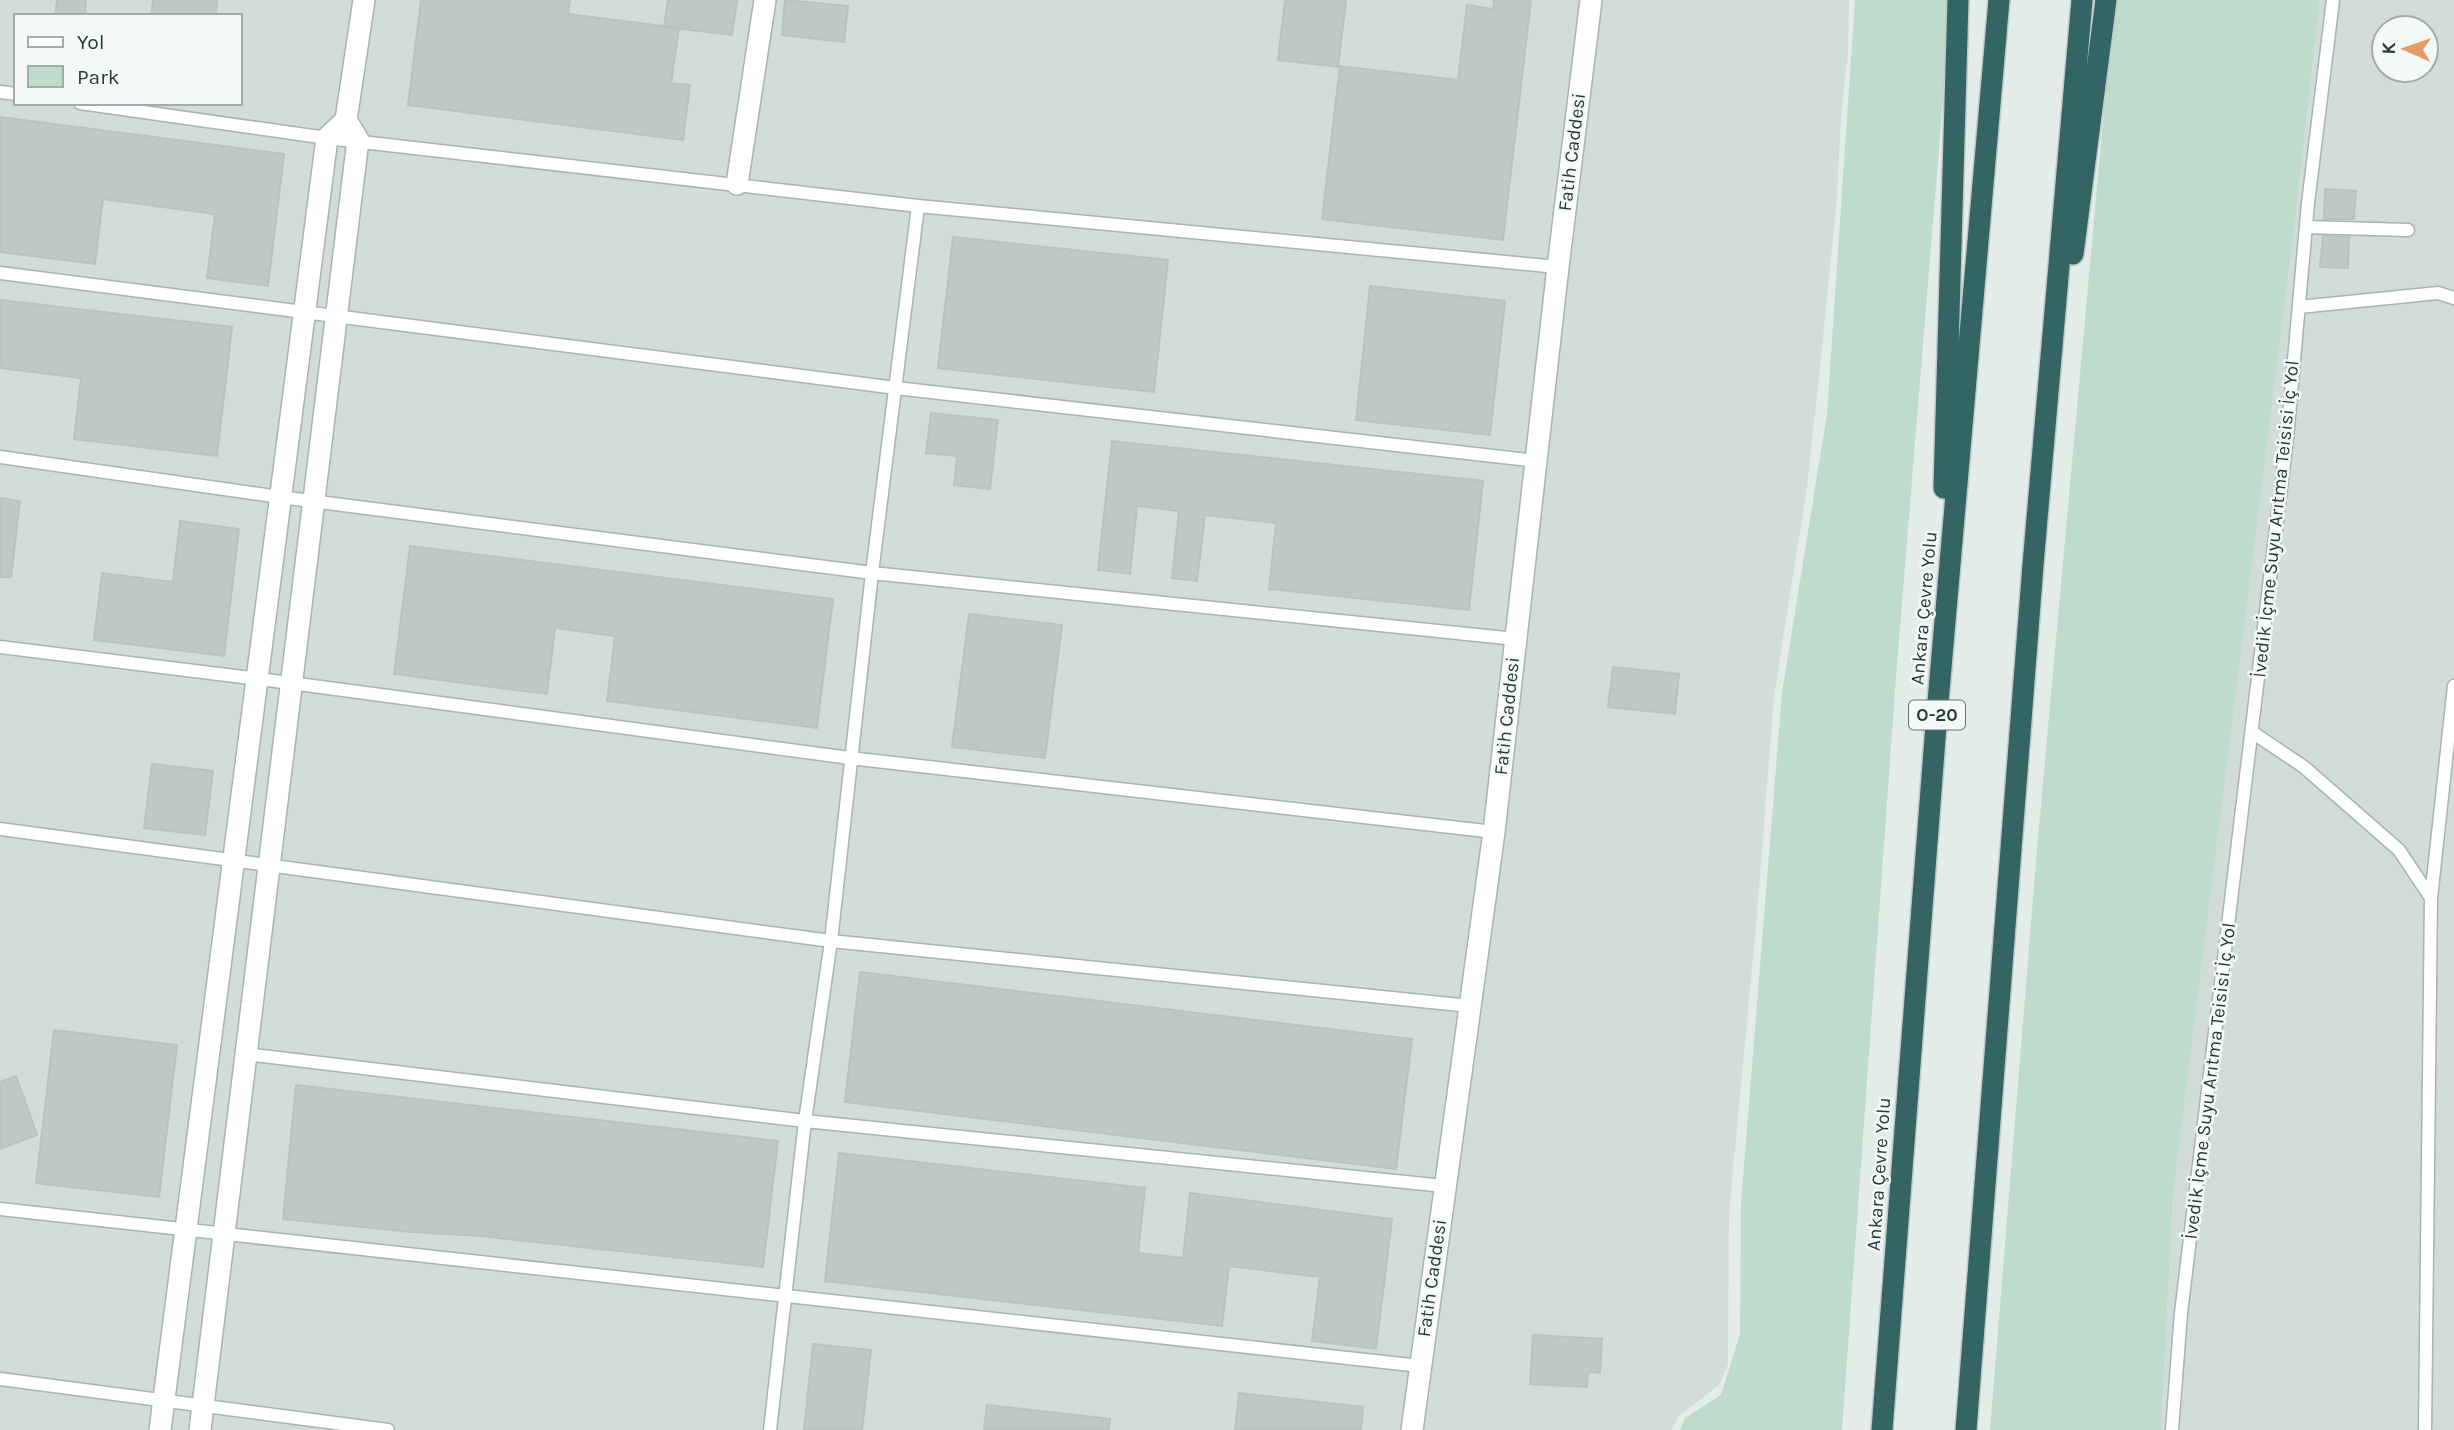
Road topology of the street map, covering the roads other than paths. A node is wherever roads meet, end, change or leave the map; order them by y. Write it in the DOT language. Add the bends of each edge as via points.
graph roads {
  1 [pos="364,0"];
  2 [pos="765,0"];
  3 [pos="1591,0"];
  4 [pos="1958,0"];
  5 [pos="1999,0"];
  6 [pos="2082,0"];
  7 [pos="2106,0"];
  8 [pos="2333,0"];
  9 [pos="94,105"];
  10 [pos="346,120"];
  11 [pos="327,138"];
  12 [pos="358,140"];
  13 [pos="737,184"];
  14 [pos="918,206"];
  15 [pos="2306,227"];
  16 [pos="2408,230"];
  17 [pos="1558,267"];
  18 [pos="0,273"];
  19 [pos="2454,298"];
  20 [pos="2299,306"];
  21 [pos="305,313"];
  22 [pos="337,317"];
  23 [pos="896,388"];
  24 [pos="0,457"];
  25 [pos="1537,461"];
  26 [pos="280,497"];
  27 [pos="314,501"];
  28 [pos="2033,565"];
  29 [pos="872,573"];
  30 [pos="1516,639"];
  31 [pos="0,647"];
  32 [pos="257,680"];
  33 [pos="291,683"];
  34 [pos="2454,686"];
  35 [pos="1936,725"];
  36 [pos="2252,732"];
  37 [pos="850,758"];
  38 [pos="0,829"];
  39 [pos="1494,832"];
  40 [pos="233,861"];
  41 [pos="269,865"];
  42 [pos="2431,898"];
  43 [pos="831,941"];
  44 [pos="1470,1006"];
  45 [pos="246,1054"];
  46 [pos="805,1121"];
  47 [pos="1444,1186"];
  48 [pos="0,1209"];
  49 [pos="185,1229"];
  50 [pos="223,1234"];
  51 [pos="786,1297"];
  52 [pos="1420,1366"];
  53 [pos="0,1379"];
  54 [pos="164,1399"];
  55 [pos="203,1404"];
  56 [pos="160,1430"];
  57 [pos="200,1430"];
  58 [pos="388,1430"];
  59 [pos="770,1430"];
  60 [pos="1412,1430"];
  61 [pos="1882,1430"];
  62 [pos="1966,1430"];
  63 [pos="2172,1430"];
  64 [pos="2425,1430"];
  1 -- 10 [label="street"];
  2 -- 13 [label="street"];
  3 -- 17 [label="street, Fatih Caddesi"];
  4 -- 35 [label="highway"];
  5 -- 35 [label="highway, Ankara Çevre Yolu / O-20"];
  6 -- 28 [label="highway"];
  7 -- 28 [label="highway"];
  8 -- 15 [label="lane, İvedik İçme Suyu Arıtma Teisisi İç Yol"];
  9 -- 11 [label="lane"];
  10 -- 11 [label="street"];
  10 -- 12 [label="street"];
  11 -- 12 [label="lane"];
  11 -- 21 [label="street"];
  12 -- 13 [label="lane"];
  12 -- 22 [label="street"];
  13 -- 14 [label="lane"];
  14 -- 17 [label="lane"];
  14 -- 23 [label="lane"];
  15 -- 16 [label="lane"];
  15 -- 20 [label="lane, İvedik İçme Suyu Arıtma Teisisi İç Yol"];
  17 -- 25 [label="street, Fatih Caddesi"];
  18 -- 21 [label="lane"];
  19 -- 20 [label="lane" via="2438,293"];
  20 -- 36 [label="lane, İvedik İçme Suyu Arıtma Teisisi İç Yol"];
  21 -- 22 [label="lane"];
  21 -- 26 [label="street"];
  22 -- 23 [label="lane"];
  22 -- 27 [label="street"];
  23 -- 25 [label="lane"];
  23 -- 29 [label="lane"];
  24 -- 26 [label="lane"];
  25 -- 30 [label="street, Fatih Caddesi"];
  26 -- 27 [label="lane"];
  26 -- 32 [label="street"];
  27 -- 29 [label="lane"];
  27 -- 33 [label="street"];
  28 -- 62 [label="highway"];
  29 -- 30 [label="lane"];
  29 -- 37 [label="lane"];
  30 -- 39 [label="street, Fatih Caddesi"];
  31 -- 32 [label="lane"];
  32 -- 33 [label="lane"];
  32 -- 40 [label="street"];
  33 -- 37 [label="lane"];
  33 -- 41 [label="street"];
  34 -- 42 [label="lane"];
  35 -- 61 [label="highway, Ankara Çevre Yolu / O-20"];
  36 -- 42 [label="lane" via="2304,767 2399,850"];
  36 -- 63 [label="lane, İvedik İçme Suyu Arıtma Teisisi İç Yol" via="2181,1313"];
  37 -- 39 [label="lane"];
  37 -- 43 [label="lane"];
  38 -- 40 [label="lane"];
  39 -- 44 [label="street, Fatih Caddesi"];
  40 -- 41 [label="lane"];
  40 -- 49 [label="street"];
  41 -- 43 [label="lane"];
  41 -- 45 [label="street"];
  42 -- 64 [label="lane"];
  43 -- 44 [label="lane"];
  43 -- 46 [label="lane"];
  44 -- 47 [label="street, Fatih Caddesi"];
  45 -- 46 [label="lane"];
  45 -- 50 [label="street"];
  46 -- 47 [label="lane"];
  46 -- 51 [label="lane"];
  47 -- 52 [label="street, Fatih Caddesi"];
  48 -- 49 [label="lane"];
  49 -- 50 [label="lane"];
  49 -- 54 [label="street"];
  50 -- 51 [label="lane"];
  50 -- 55 [label="street"];
  51 -- 52 [label="lane"];
  51 -- 59 [label="lane"];
  52 -- 60 [label="street, Fatih Caddesi"];
  53 -- 54 [label="lane"];
  54 -- 55 [label="lane"];
  54 -- 56 [label="street"];
  55 -- 57 [label="street"];
  55 -- 58 [label="lane"];
}
